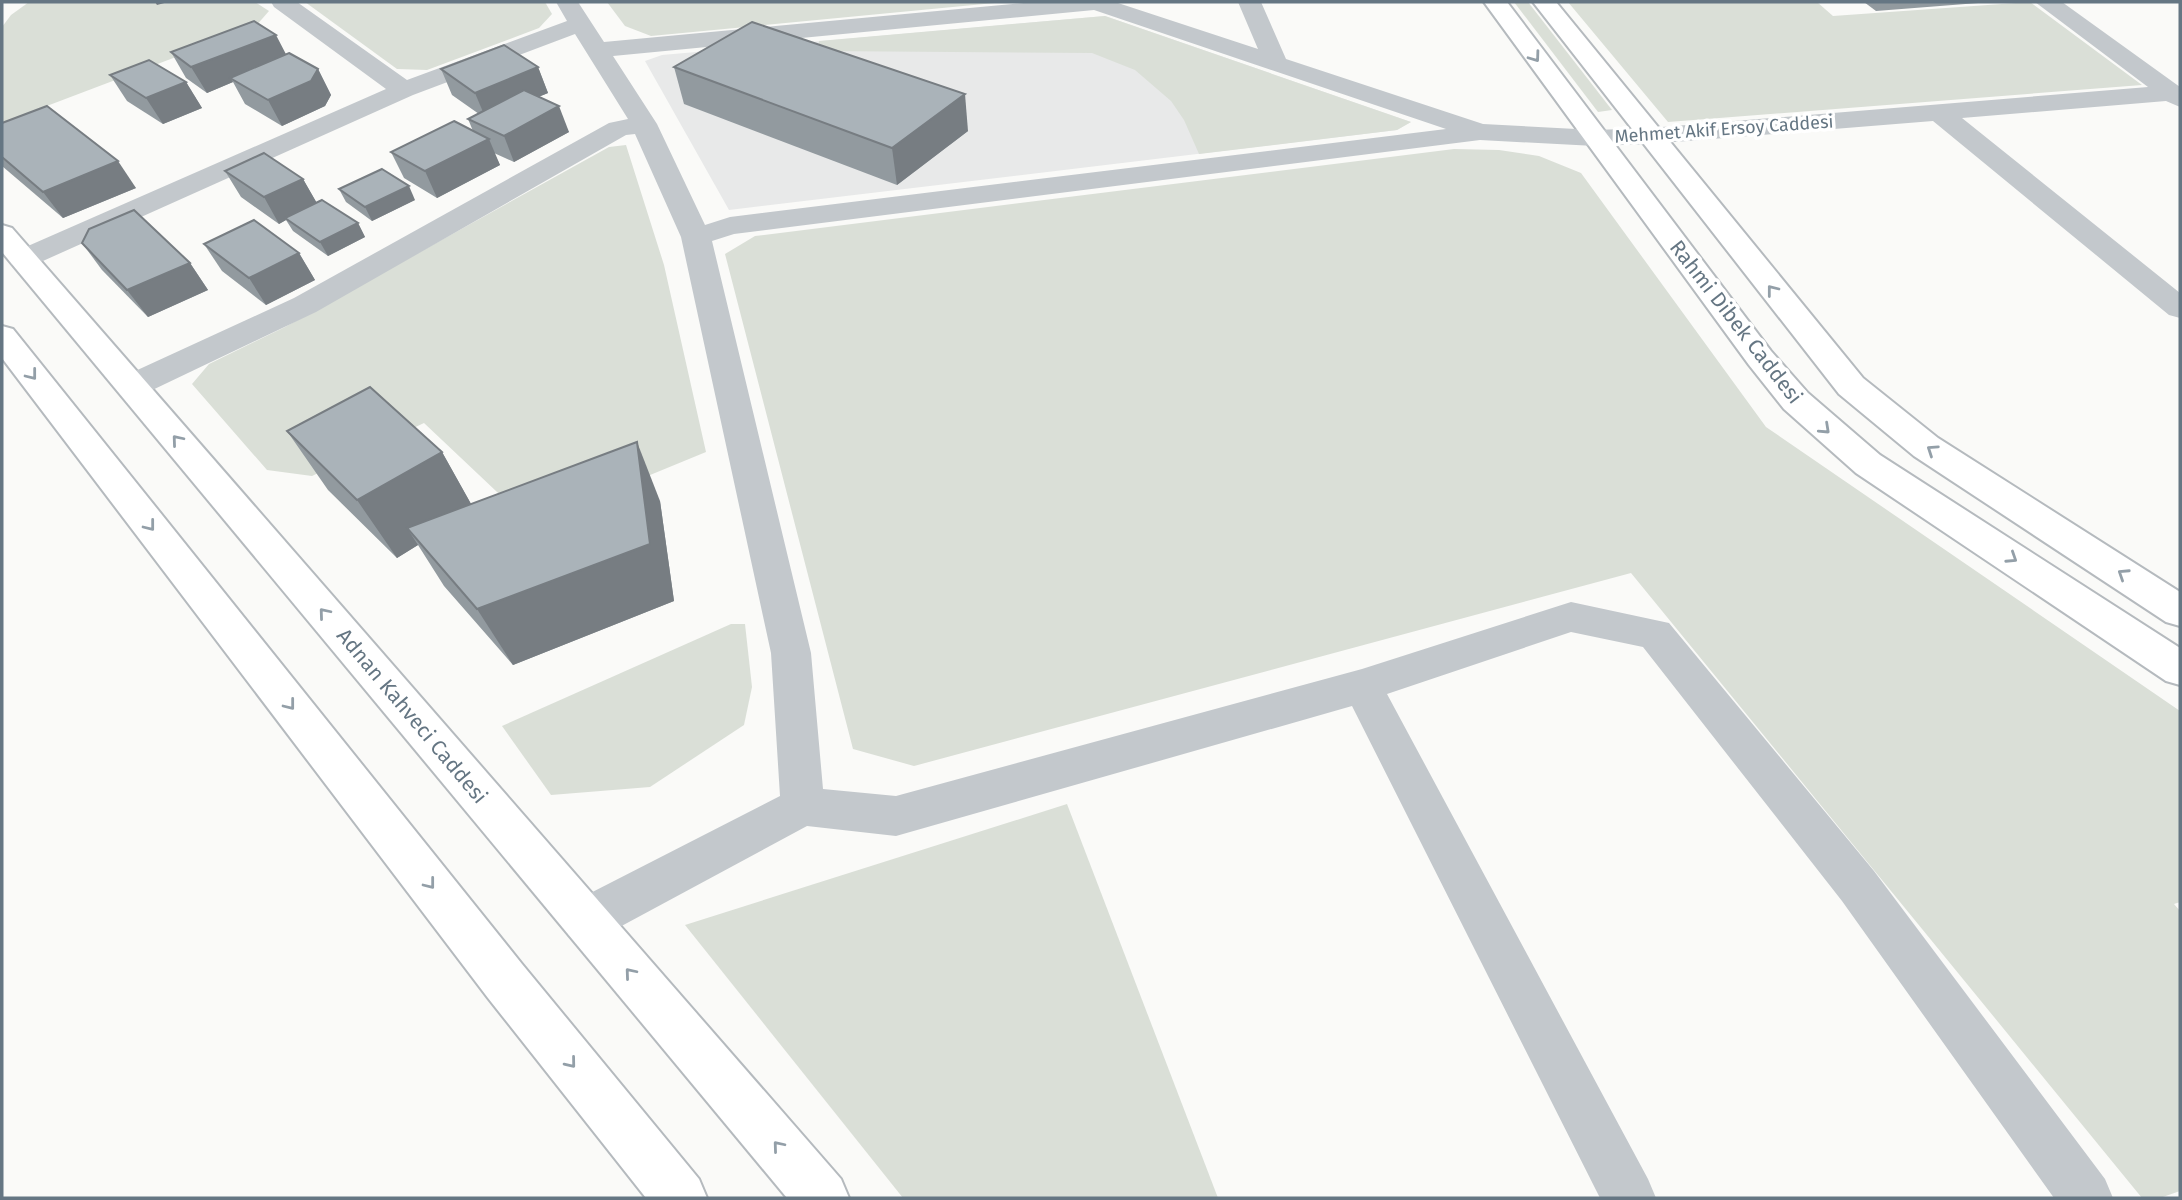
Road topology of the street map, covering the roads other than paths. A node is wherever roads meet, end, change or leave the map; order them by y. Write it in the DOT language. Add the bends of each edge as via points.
graph roads {
  1 [pos="282,2"];
  2 [pos="1094,2"];
  3 [pos="1250,2"];
  4 [pos="1495,2"];
  5 [pos="1544,2"];
  6 [pos="2047,2"];
  7 [pos="581,25"];
  8 [pos="1276,63"];
  9 [pos="404,90"];
  10 [pos="2176,96"];
  11 [pos="1938,112"];
  12 [pos="644,124"];
  13 [pos="1480,132"];
  14 [pos="1650,136"];
  15 [pos="1595,138"];
  16 [pos="695,237"];
  17 [pos="12,246"];
  18 [pos="2180,308"];
  19 [pos="2,335"];
  20 [pos="132,386"];
  21 [pos="2180,611"];
  22 [pos="2180,669"];
  23 [pos="1362,686"];
  24 [pos="803,806"];
  25 [pos="586,920"];
  26 [pos="680,1198"];
  27 [pos="822,1198"];
  28 [pos="1629,1198"];
  29 [pos="2086,1198"];
  1 -- 9 [label="street"];
  2 -- 7 [label="street"];
  2 -- 8 [label="street, Mehmet Akif Ersoy Caddesi"];
  3 -- 8 [label="street"];
  4 -- 15 [label="main road, Rahmi Dibek Caddesi, one-way"];
  5 -- 14 [label="main road"];
  6 -- 10 [label="street"];
  7 -- 9 [label="street"];
  7 -- 12 [label="street"];
  8 -- 13 [label="street, Mehmet Akif Ersoy Caddesi"];
  9 -- 17 [label="street"];
  10 -- 11 [label="street, Mehmet Akif Ersoy Caddesi"];
  11 -- 14 [label="street, Mehmet Akif Ersoy Caddesi"];
  11 -- 18 [label="street"];
  12 -- 16 [label="street"];
  12 -- 20 [label="street" via="618,130 305,305"];
  13 -- 15 [label="street, Mehmet Akif Ersoy Caddesi"];
  13 -- 16 [label="street" via="730,226"];
  14 -- 15 [label="street, Mehmet Akif Ersoy Caddesi"];
  21 -- 14 [label="main road, one-way" via="1926,447 1851,386"];
  15 -- 22 [label="main road, Rahmi Dibek Caddesi, one-way" via="1760,358 1830,434 1868,464"];
  16 -- 24 [label="street" via="791,653"];
  17 -- 20 [label="main road, Adnan Kahveci Caddesi"];
  19 -- 26 [label="main road, one-way" via="505,981"];
  25 -- 20 [label="main road, Adnan Kahveci Caddesi, one-way"];
  23 -- 24 [label="street" via="896,816"];
  23 -- 28 [label="street"];
  23 -- 29 [label="street" via="1571,617 1656,634 1858,886"];
  24 -- 25 [label="street"];
  27 -- 25 [label="main road, Adnan Kahveci Caddesi, one-way"];
}
